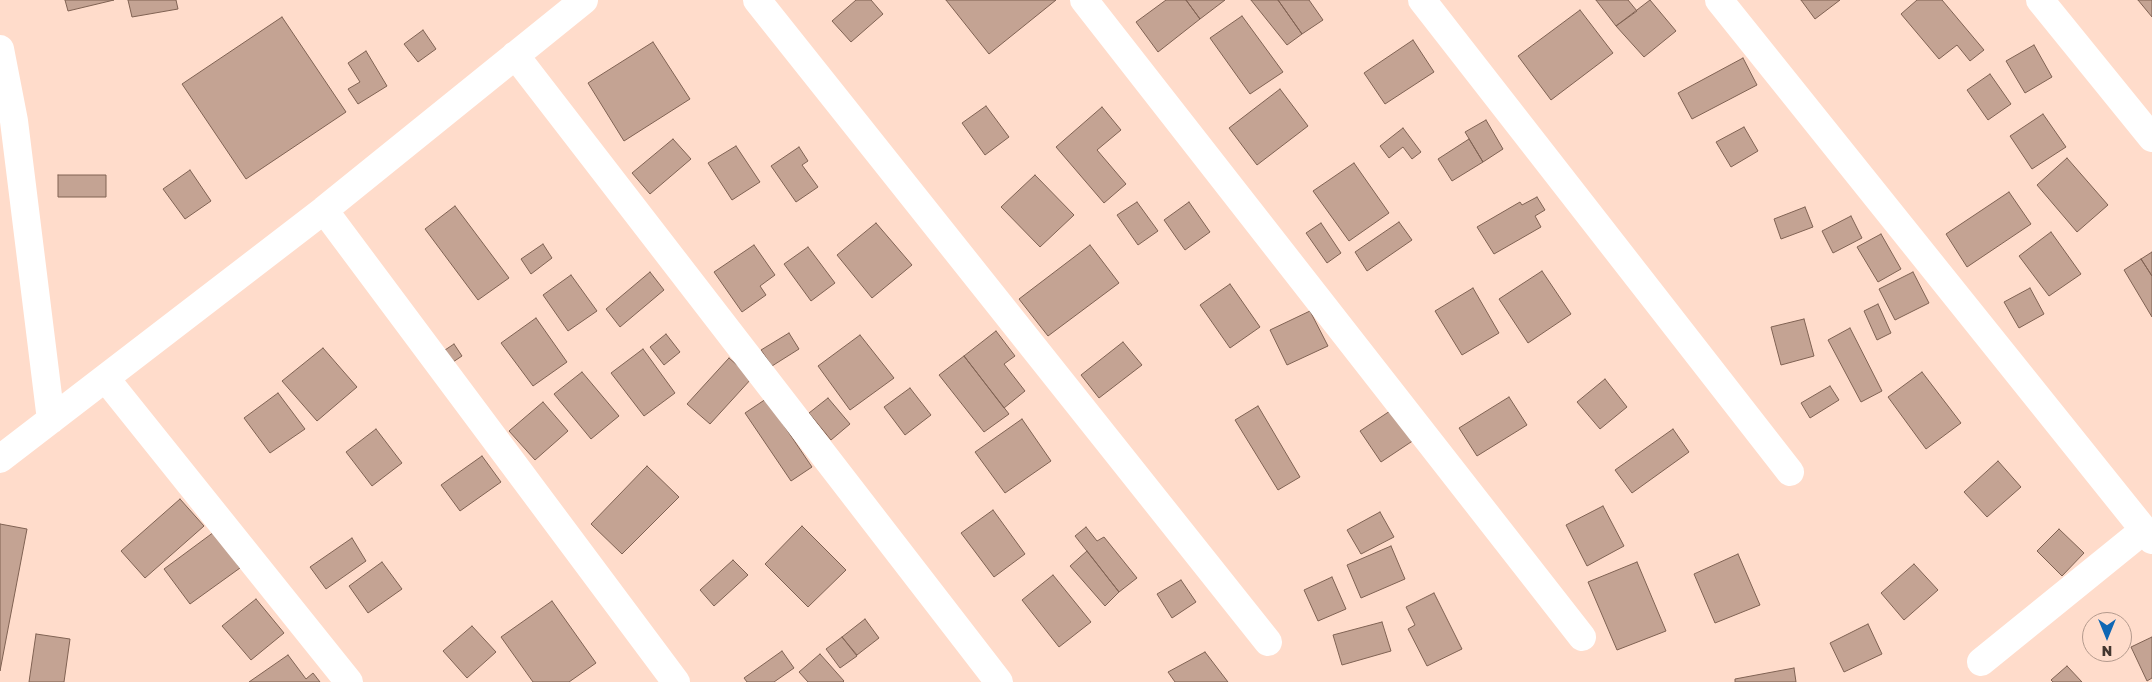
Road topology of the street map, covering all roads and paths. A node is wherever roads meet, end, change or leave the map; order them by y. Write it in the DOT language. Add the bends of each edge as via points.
graph roads {
  1 [pos="584,0"];
  2 [pos="757,0"];
  3 [pos="1084,0"];
  4 [pos="1422,0"];
  5 [pos="1719,0"];
  6 [pos="2040,0"];
  7 [pos="0,50"];
  8 [pos="515,55"];
  9 [pos="2152,138"];
  10 [pos="324,210"];
  11 [pos="106,379"];
  12 [pos="51,420"];
  13 [pos="0,459"];
  14 [pos="1790,472"];
  15 [pos="2148,535"];
  16 [pos="1582,637"];
  17 [pos="1268,642"];
  18 [pos="1981,662"];
  19 [pos="349,682"];
  20 [pos="676,682"];
  21 [pos="999,682"];
  1 -- 8 [label="street"];
  2 -- 17 [label="street"];
  3 -- 16 [label="street"];
  4 -- 14 [label="street"];
  5 -- 15 [label="street"];
  6 -- 9 [label="street"];
  7 -- 12 [label="street" via="14,121"];
  8 -- 10 [label="street"];
  8 -- 21 [label="street"];
  10 -- 11 [label="street"];
  10 -- 20 [label="street"];
  11 -- 12 [label="street"];
  11 -- 19 [label="street"];
  12 -- 13 [label="street"];
  15 -- 18 [label="street"];
}
